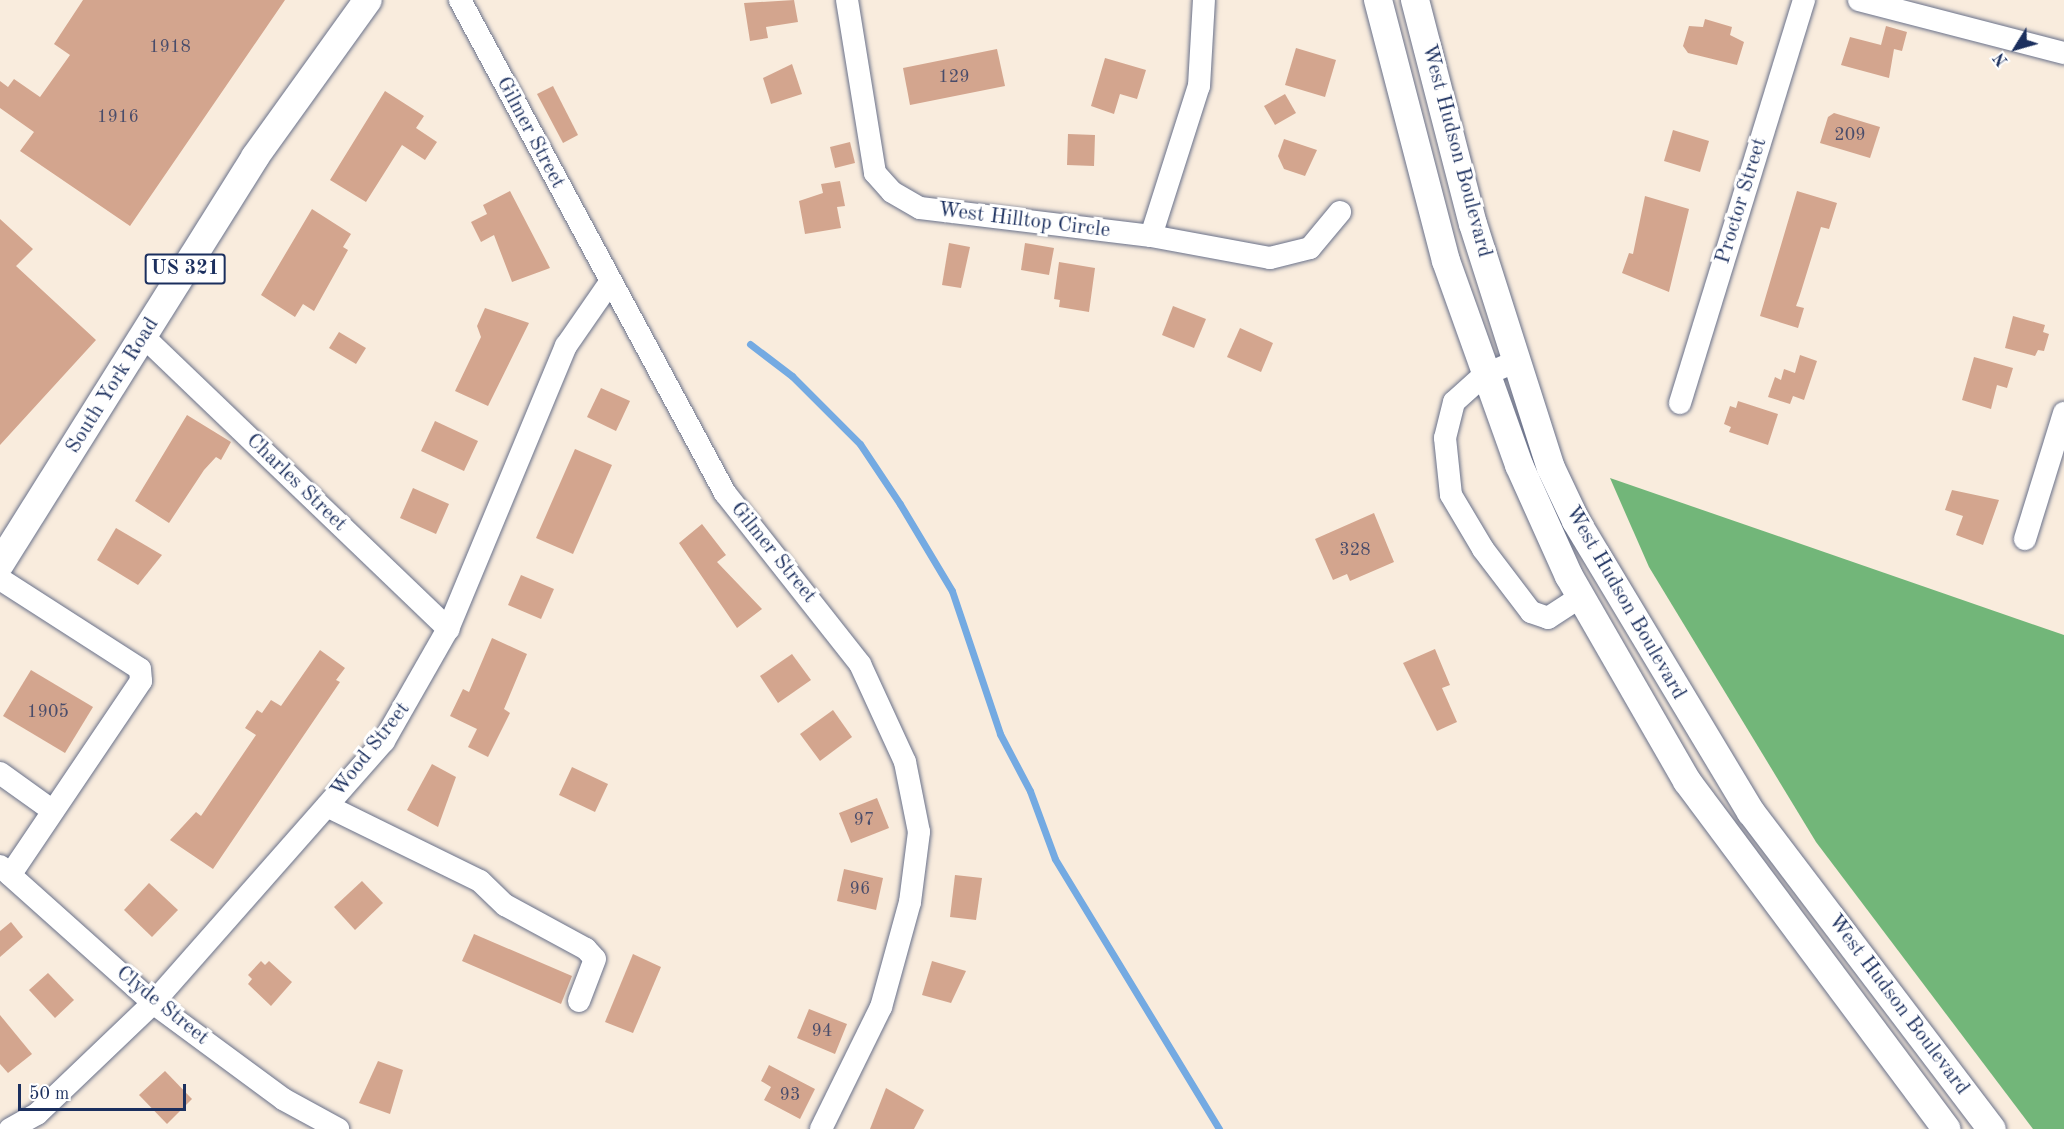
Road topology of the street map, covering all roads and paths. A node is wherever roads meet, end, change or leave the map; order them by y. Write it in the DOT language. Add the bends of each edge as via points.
graph roads {
  1 [pos="368,0"];
  2 [pos="460,0"];
  3 [pos="847,0"];
  4 [pos="1203,0"];
  5 [pos="1378,0"];
  6 [pos="1415,0"];
  7 [pos="1804,0"];
  8 [pos="1859,0"];
  9 [pos="2064,53"];
  10 [pos="1340,212"];
  11 [pos="1151,236"];
  12 [pos="609,284"];
  13 [pos="144,337"];
  14 [pos="1517,361"];
  15 [pos="1484,375"];
  16 [pos="1680,403"];
  17 [pos="2064,413"];
  18 [pos="2025,539"];
  19 [pos="0,564"];
  20 [pos="0,579"];
  21 [pos="1580,597"];
  22 [pos="448,629"];
  23 [pos="0,773"];
  24 [pos="327,806"];
  25 [pos="53,811"];
  26 [pos="3,871"];
  27 [pos="579,1001"];
  28 [pos="153,1003"];
  29 [pos="10,1129"];
  30 [pos="338,1129"];
  31 [pos="821,1129"];
  32 [pos="1946,1129"];
  33 [pos="1992,1129"];
  1 -- 13 [label="main road, South York Road / US 321" via="255,157"];
  2 -- 12 [label="street, Gilmer Street"];
  3 -- 11 [label="street, West Hilltop Circle" via="875,172 892,192 920,208"];
  4 -- 11 [label="street" via="1199,86"];
  5 -- 15 [label="main road, West Hudson Boulevard" via="1440,241"];
  6 -- 14 [label="main road, West Hudson Boulevard" via="1473,224"];
  7 -- 16 [label="street, Proctor Street"];
  8 -- 9 [label="street"];
  10 -- 11 [label="street, West Hilltop Circle" via="1310,248 1270,258"];
  12 -- 22 [label="street, Wood Street" via="566,346"];
  12 -- 31 [label="street, Gilmer Street" via="725,493 860,664 892,728 915,796 919,832 910,902 881,1008"];
  13 -- 19 [label="main road, South York Road / US 321"];
  13 -- 22 [label="street, Charles Street"];
  14 -- 15 [label="street"];
  14 -- 33 [label="main road, West Hudson Boulevard" via="1551,468 1576,521 1688,714 1751,812"];
  15 -- 21 [label="main road, West Hudson Boulevard"];
  15 -- 21 [label="street" via="1462,392 1450,414 1445,465 1451,495 1483,549 1531,612 1548,618"];
  17 -- 18 [label="street"];
  20 -- 25 [label="street" via="140,669 141,681"];
  21 -- 32 [label="main road, West Hudson Boulevard" via="1687,781"];
  22 -- 24 [label="street, Wood Street" via="384,741"];
  23 -- 25 [label="street"];
  24 -- 27 [label="street" via="480,881 505,905 586,949 595,959"];
  24 -- 28 [label="street, Wood Street"];
  25 -- 26 [label="street"];
  26 -- 28 [label="street, Clyde Street"];
  28 -- 29 [label="street, Wood Street" via="37,1114"];
  28 -- 30 [label="street, Clyde Street" via="283,1098"];
}
